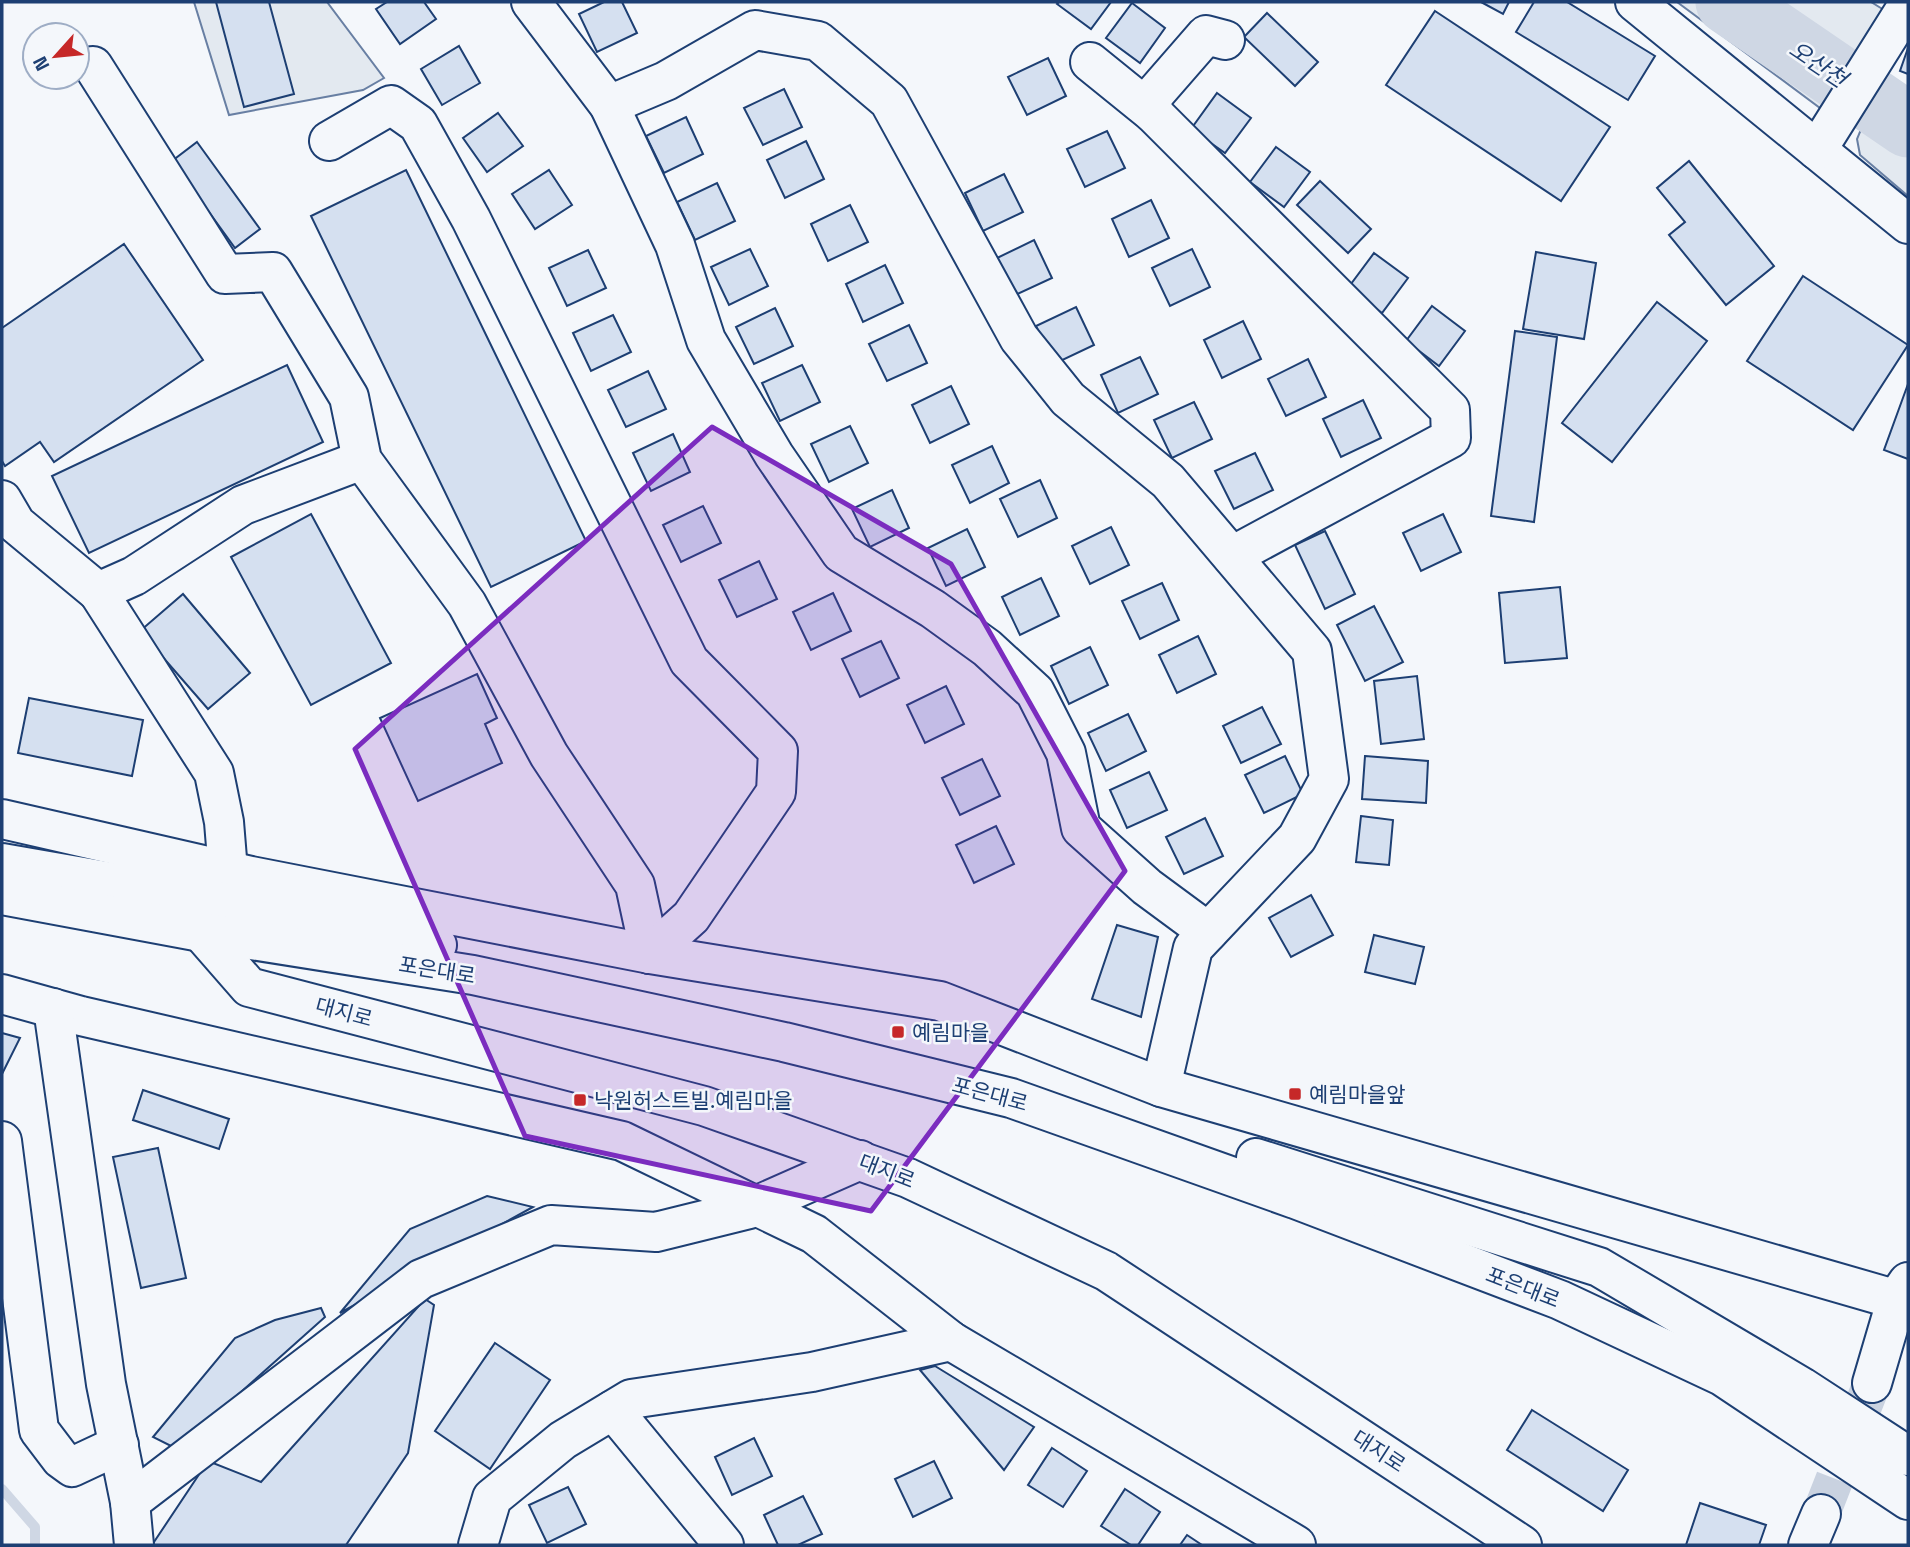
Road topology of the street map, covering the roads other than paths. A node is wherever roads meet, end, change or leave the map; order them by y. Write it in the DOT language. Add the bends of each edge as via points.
graph roads {
  1 [pos="531,2"];
  2 [pos="1635,2"];
  3 [pos="1908,5"];
  4 [pos="1225,40"];
  5 [pos="1090,62"];
  6 [pos="93,66"];
  7 [pos="609,105"];
  8 [pos="1153,113"];
  9 [pos="1823,138"];
  10 [pos="329,141"];
  11 [pos="1908,224"];
  12 [pos="362,460"];
  13 [pos="2,500"];
  14 [pos="1232,556"];
  15 [pos="98,592"];
  16 [pos="2,819"];
  17 [pos="2,863"];
  18 [pos="228,871"];
  19 [pos="2,895"];
  20 [pos="201,932"];
  21 [pos="1208,932"];
  22 [pos="650,954"];
  23 [pos="2,994"];
  24 [pos="53,1009"];
  25 [pos="1161,1087"];
  26 [pos="2,1141"];
  27 [pos="859,1160"];
  28 [pos="754,1206"];
  29 [pos="1905,1294"];
  30 [pos="951,1341"];
  31 [pos="1872,1383"];
  32 [pos="613,1410"];
  33 [pos="119,1445"];
  34 [pos="1908,1457"];
  35 [pos="1908,1500"];
  36 [pos="130,1502"];
  37 [pos="134,1545"];
  38 [pos="478,1545"];
  39 [pos="724,1545"];
  40 [pos="1296,1545"];
  41 [pos="1521,1545"];
  1 -- 7 [label="main road"];
  2 -- 9 [label="main road"];
  3 -- 9 [label="main road"];
  4 -- 8 [label="main road" via="1206,35 1152,97"];
  5 -- 8 [label="main road"];
  6 -- 12 [label="main road" via="225,274 273,272 349,397"];
  7 -- 14 [label="main road" via="666,80 755,30 818,41 889,102 1019,338 1068,399 1168,481"];
  7 -- 21 [label="main road" via="675,245 706,340 774,455 841,553 933,609 987,648 1035,692 1066,753 1081,828 1147,887"];
  8 -- 14 [label="main road" via="1450,410 1451,438"];
  9 -- 11 [label="main road"];
  10 -- 22 [label="main road" via="382,94 418,124 471,219 689,661 778,751 776,792 691,917"];
  12 -- 15 [label="main road" via="243,505 134,576"];
  12 -- 22 [label="main road" via="467,604 549,755 635,885"];
  13 -- 15 [label="main road" via="16,524"];
  14 -- 21 [label="main road" via="1312,651 1329,779 1297,838"];
  15 -- 18 [label="main road" via="214,774"];
  16 -- 18 [label="main road"];
  17 -- 34 [label="main road, 포은대로" via="513,960 856,1040 1090,1102 1599,1267 1802,1387"];
  18 -- 22 [label="main road"];
  19 -- 20 [label="main road, 포은대로"];
  20 -- 27 [label="main road, 대지로" via="249,987 704,1105"];
  20 -- 35 [label="main road, 포은대로" via="473,975 784,1042 1011,1098 1560,1300 1722,1376"];
  21 -- 25 [label="main road" via="1193,948"];
  22 -- 25 [label="main road" via="940,1001"];
  23 -- 24 [label="main road"];
  24 -- 28 [label="main road" via="622,1141"];
  24 -- 33 [label="main road" via="106,1384"];
  25 -- 29 [label="main road"];
  26 -- 33 [label="main road" via="39,1430 72,1467"];
  27 -- 28 [label="main road"];
  27 -- 41 [label="main road, 대지로" via="908,1178 1105,1271"];
  28 -- 30 [label="main road" via="814,1234"];
  28 -- 36 [label="main road" via="656,1231 551,1225 421,1279"];
  29 -- 31 [label="main road"];
  30 -- 32 [label="main road" via="812,1372 631,1399"];
  30 -- 40 [label="main road"];
  32 -- 38 [label="main road" via="563,1440 492,1498"];
  32 -- 39 [label="main road"];
  33 -- 36 [label="main road"];
  36 -- 37 [label="main road"];
}
